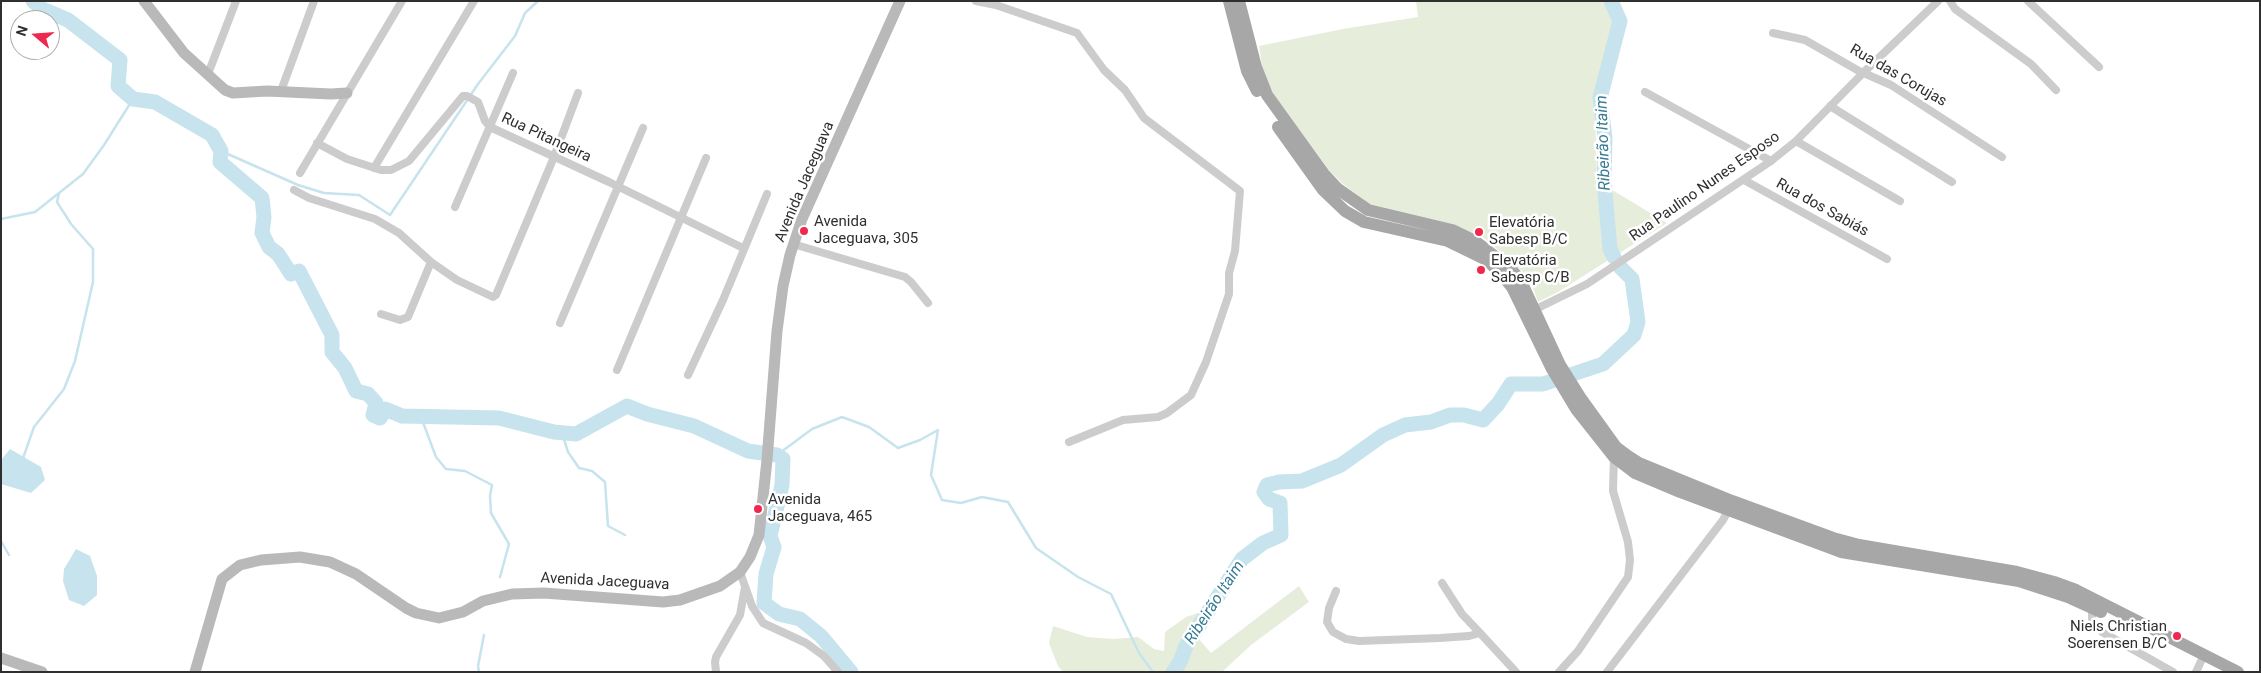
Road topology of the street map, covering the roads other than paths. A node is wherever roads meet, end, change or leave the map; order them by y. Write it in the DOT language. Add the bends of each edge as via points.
graph roads {
  1 [pos="144,1"];
  2 [pos="236,1"];
  3 [pos="314,1"];
  4 [pos="402,1"];
  5 [pos="474,1"];
  6 [pos="900,1"];
  7 [pos="976,1"];
  8 [pos="1229,1"];
  9 [pos="1239,1"];
  10 [pos="1938,1"];
  11 [pos="1950,1"];
  12 [pos="2028,1"];
  13 [pos="1773,34"];
  14 [pos="2099,67"];
  15 [pos="513,73"];
  16 [pos="1863,73"];
  17 [pos="208,74"];
  18 [pos="2056,90"];
  19 [pos="281,91"];
  20 [pos="1645,92"];
  21 [pos="347,93"];
  22 [pos="578,93"];
  23 [pos="1830,106"];
  24 [pos="490,127"];
  25 [pos="643,128"];
  26 [pos="1796,141"];
  27 [pos="317,144"];
  28 [pos="554,157"];
  29 [pos="2002,157"];
  30 [pos="706,158"];
  31 [pos="1771,161"];
  32 [pos="374,168"];
  33 [pos="300,173"];
  34 [pos="1744,180"];
  35 [pos="1952,182"];
  36 [pos="618,186"];
  37 [pos="294,190"];
  38 [pos="767,194"];
  39 [pos="1900,201"];
  40 [pos="455,207"];
  41 [pos="681,218"];
  42 [pos="794,244"];
  43 [pos="743,248"];
  44 [pos="1887,259"];
  45 [pos="431,262"];
  46 [pos="1512,287"];
  47 [pos="928,303"];
  48 [pos="1536,310"];
  49 [pos="381,314"];
  50 [pos="560,323"];
  51 [pos="1553,364"];
  52 [pos="617,370"];
  53 [pos="688,375"];
  54 [pos="1069,442"];
  55 [pos="1615,452"];
  56 [pos="1730,506"];
  57 [pos="740,572"];
  58 [pos="1442,584"];
  59 [pos="746,587"];
  60 [pos="1336,591"];
  61 [pos="2092,608"];
  62 [pos="1480,633"];
  63 [pos="1,658"];
  64 [pos="2200,663"];
  65 [pos="42,672"];
  66 [pos="195,672"];
  67 [pos="716,672"];
  68 [pos="838,672"];
  69 [pos="1511,672"];
  70 [pos="1516,672"];
  71 [pos="1560,672"];
  72 [pos="1607,672"];
  73 [pos="2173,672"];
  74 [pos="2219,672"];
  75 [pos="2238,672"];
  1 -- 17 [label="main road" via="184,53"];
  2 -- 17 [label="street"];
  3 -- 19 [label="street"];
  4 -- 21 [label="street"];
  5 -- 32 [label="street"];
  6 -- 42 [label="main road, Avenida Jaceguava" via="802,219"];
  7 -- 54 [label="street" via="1077,33 1144,118 1240,191 1229,294 1206,362 1191,394 1158,417 1123,420"];
  8 -- 46 [label="main road" via="1247,71 1260,98 1323,190 1364,222 1423,234 1470,250 1486,260"];
  9 -- 48 [label="main road" via="1267,96 1338,189 1368,210 1452,230 1475,241 1510,268 1521,281"];
  10 -- 16 [label="street, Rua Paulino Nunes Esposo"];
  11 -- 18 [label="street" via="1955,9 2031,64"];
  12 -- 14 [label="street"];
  13 -- 16 [label="street, Rua das Corujas" via="1805,40"];
  15 -- 24 [label="street"];
  16 -- 23 [label="street, Rua Paulino Nunes Esposo"];
  16 -- 29 [label="street, Rua das Corujas" via="1891,84"];
  17 -- 19 [label="main road" via="233,93"];
  19 -- 21 [label="main road"];
  20 -- 31 [label="street"];
  21 -- 27 [label="street"];
  22 -- 28 [label="street"];
  23 -- 26 [label="street, Rua Paulino Nunes Esposo"];
  23 -- 35 [label="street"];
  24 -- 28 [label="street, Rua Pitangeira"];
  24 -- 32 [label="street, Rua Pitangeira" via="478,102 463,96 409,161 391,170"];
  24 -- 40 [label="street"];
  25 -- 36 [label="street"];
  26 -- 31 [label="street, Rua Paulino Nunes Esposo"];
  26 -- 39 [label="street"];
  27 -- 32 [label="street, Rua Pitangeira"];
  27 -- 33 [label="street"];
  28 -- 36 [label="street, Rua Pitangeira"];
  28 -- 45 [label="street" via="496,295 490,296 457,280"];
  30 -- 41 [label="street"];
  31 -- 34 [label="street, Rua Paulino Nunes Esposo"];
  34 -- 44 [label="street, Rua dos Sabiás"];
  34 -- 48 [label="street, Rua Paulino Nunes Esposo" via="1587,284"];
  36 -- 41 [label="street, Rua Pitangeira"];
  36 -- 50 [label="street"];
  37 -- 45 [label="street" via="374,219 399,234"];
  38 -- 43 [label="street"];
  41 -- 43 [label="street, Rua Pitangeira"];
  41 -- 52 [label="street"];
  42 -- 47 [label="street" via="905,278"];
  42 -- 57 [label="main road, Avenida Jaceguava" via="778,322 758,535"];
  43 -- 53 [label="street"];
  45 -- 49 [label="street" via="408,317 400,320"];
  46 -- 48 [label="main road" via="1530,309"];
  46 -- 51 [label="main road"];
  48 -- 51 [label="main road" via="1533,318"];
  51 -- 55 [label="main road"];
  55 -- 56 [label="main road"];
  55 -- 71 [label="street" via="1613,491 1628,542 1628,577"];
  56 -- 61 [label="main road" via="1841,552 2019,581"];
  56 -- 64 [label="main road" via="1859,545 2007,570 2054,582 2076,590"];
  56 -- 72 [label="street"];
  57 -- 59 [label="street"];
  57 -- 66 [label="main road, Avenida Jaceguava" via="720,586 680,600 663,602 544,593 512,594 439,618 406,608 356,574 330,562 300,557 261,560 240,566 222,580"];
  58 -- 62 [label="street" via="1462,614"];
  59 -- 67 [label="street" via="740,615 716,657"];
  59 -- 68 [label="street" via="756,615 763,623 806,643"];
  60 -- 62 [label="street" via="1327,622 1333,632 1346,640 1440,638"];
  61 -- 64 [label="main road"];
  61 -- 73 [label="street" via="2092,620 2102,632"];
  62 -- 70 [label="street"];
  63 -- 65 [label="main road"];
  64 -- 74 [label="main road"];
  64 -- 75 [label="main road"];
  69 -- 70 [label="street"];
}
